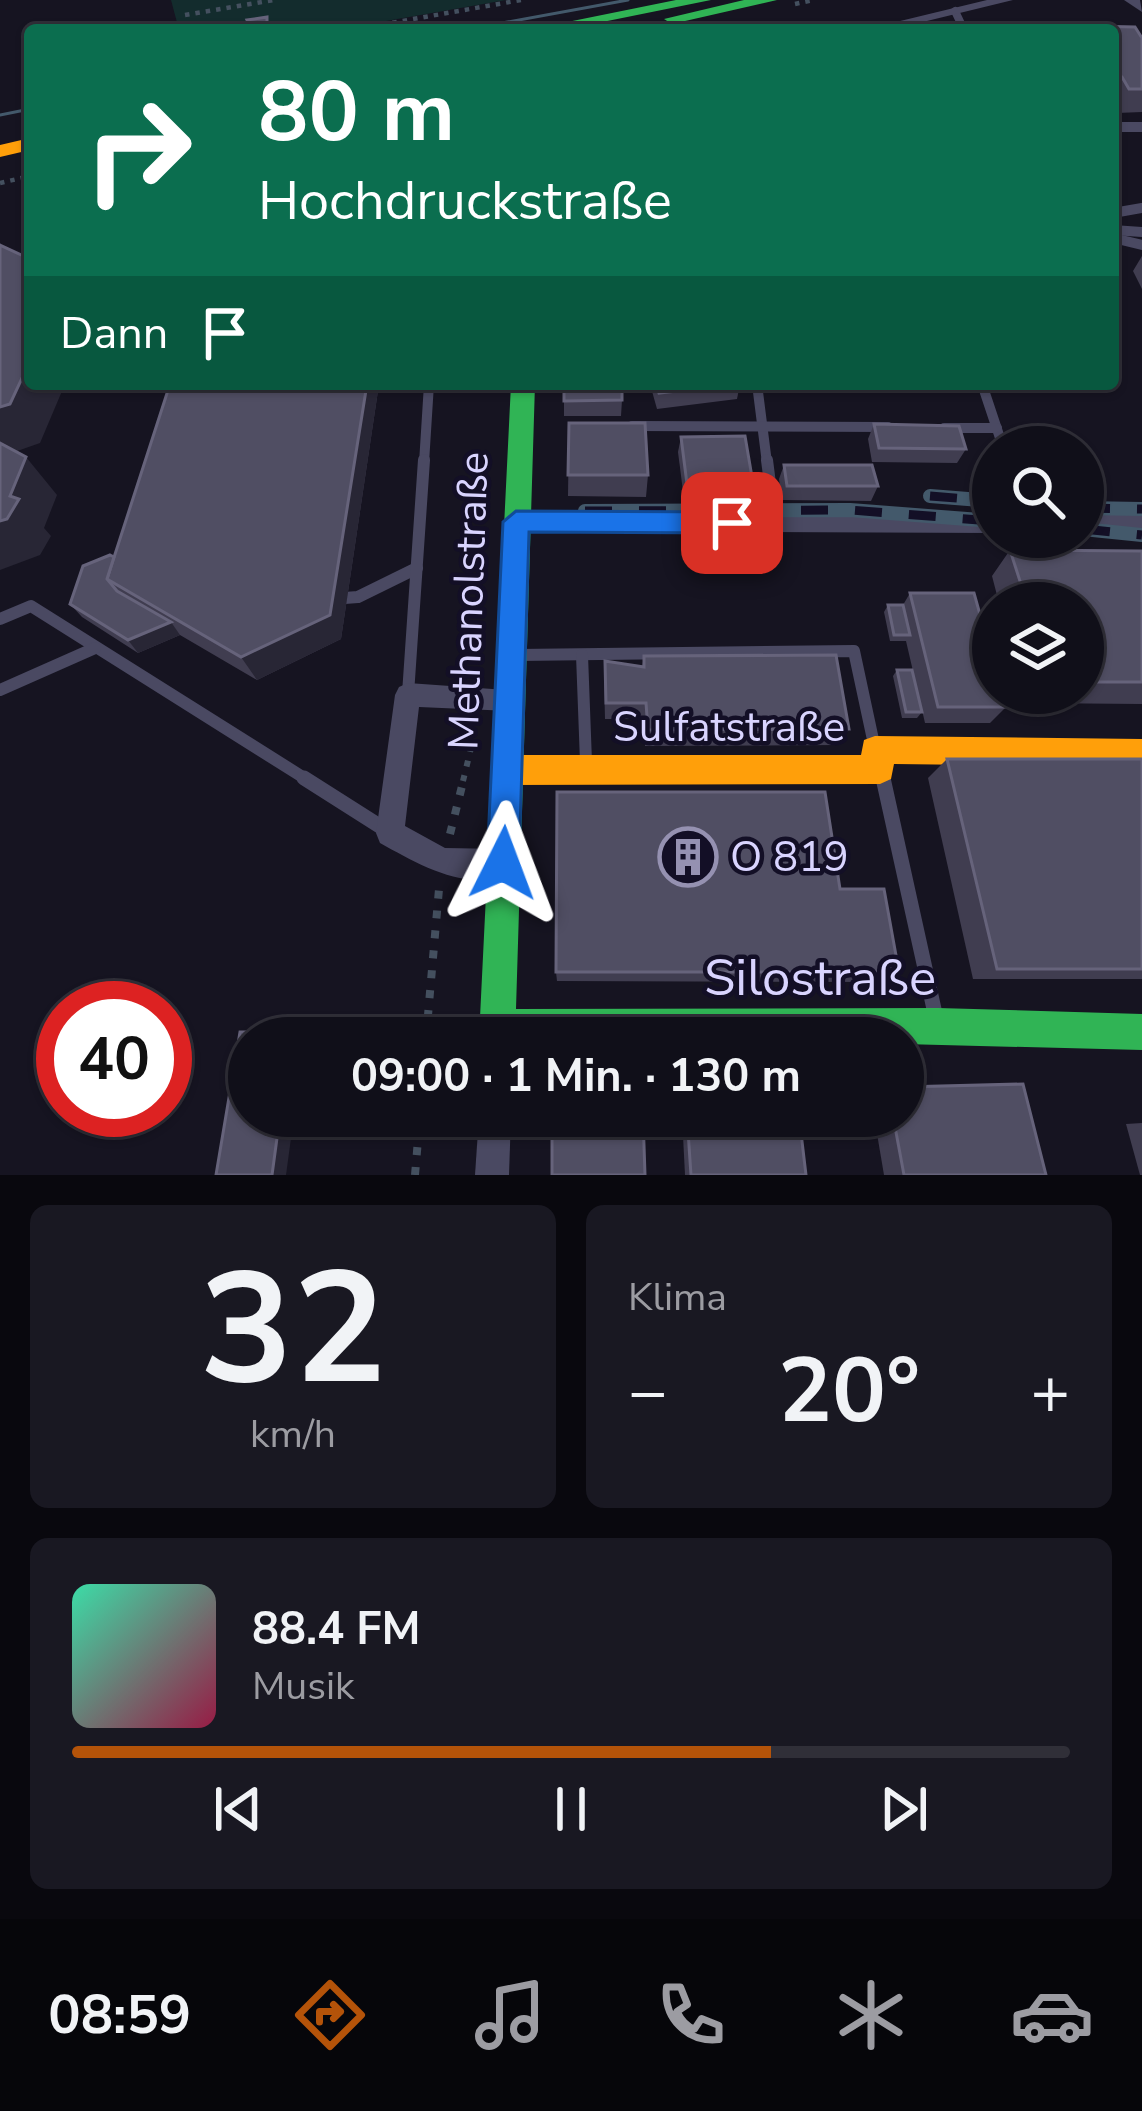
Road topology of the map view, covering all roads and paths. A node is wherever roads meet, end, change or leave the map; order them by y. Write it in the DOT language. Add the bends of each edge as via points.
graph roads {
  1 [pos="274,0"];
  2 [pos="521,0"];
  3 [pos="703,0"];
  4 [pos="770,0"];
  5 [pos="1006,0"];
  6 [pos="1131,0"];
  7 [pos="1142,8"];
  8 [pos="955,11"];
  9 [pos="185,15"];
  10 [pos="385,24"];
  11 [pos="569,24"];
  12 [pos="647,24"];
  13 [pos="897,24"];
  14 [pos="961,24"];
  15 [pos="429,390"];
  16 [pos="523,390"];
  17 [pos="758,390"];
  18 [pos="984,390"];
  19 [pos="613,426"];
  20 [pos="996,426"];
  21 [pos="762,427"];
  22 [pos="903,428"];
  23 [pos="926,428"];
  24 [pos="972,428"];
  25 [pos="516,522"];
  26 [pos="775,523"];
  27 [pos="972,524"];
  28 [pos="1104,524"];
  29 [pos="1142,524"];
  30 [pos="417,568"];
  31 [pos="325,599"];
  32 [pos="0,619"];
  33 [pos="95,648"];
  34 [pos="582,655"];
  35 [pos="511,656"];
  36 [pos="0,690"];
  37 [pos="408,694"];
  38 [pos="497,698"];
  39 [pos="1142,753"];
  40 [pos="878,759"];
  41 [pos="507,770"];
  42 [pos="586,770"];
  43 [pos="390,833"];
  44 [pos="443,862"];
  45 [pos="503,863"];
  46 [pos="428,1017"];
  47 [pos="498,1017"];
  48 [pos="924,1025"];
  49 [pos="938,1025"];
  50 [pos="1142,1032"];
  51 [pos="419,1137"];
  52 [pos="494,1137"];
  53 [pos="416,1175"];
  54 [pos="492,1175"];
  1 -- 9 [label="path"];
  2 -- 10 [label="path"];
  3 -- 11 [label="main road"];
  4 -- 12 [label="main road"];
  5 -- 8 [label="street"];
  6 -- 7 [label="street"];
  8 -- 13 [label="street"];
  8 -- 14 [label="lane"];
  15 -- 30 [label="lane"];
  16 -- 25 [label="main road, Methanolstraße"];
  17 -- 21 [label="lane"];
  18 -- 20 [label="lane"];
  19 -- 21 [label="lane"];
  21 -- 22 [label="lane"];
  21 -- 26 [label="lane"];
  23 -- 24 [label="lane"];
  25 -- 26 [label="street"];
  25 -- 35 [label="main road, Methanolstraße"];
  26 -- 27 [label="street"];
  28 -- 29 [label="street"];
  30 -- 31 [label="lane" via="358,596"];
  30 -- 37 [label="lane"];
  32 -- 33 [label="lane" via="31,606"];
  33 -- 36 [label="lane"];
  33 -- 43 [label="lane"];
  34 -- 35 [label="lane"];
  34 -- 40 [label="lane" via="854,652"];
  34 -- 42 [label="lane"];
  35 -- 38 [label="main road, Methanolstraße"];
  37 -- 38 [label="street"];
  37 -- 43 [label="street"];
  38 -- 41 [label="main road, Methanolstraße"];
  38 -- 44 [label="path"];
  39 -- 40 [label="main road, Sulfatstraße"];
  40 -- 42 [label="main road, Sulfatstraße"];
  40 -- 49 [label="lane"];
  41 -- 42 [label="main road, Sulfatstraße"];
  41 -- 45 [label="main road, Methanolstraße"];
  43 -- 44 [label="street"];
  44 -- 45 [label="street"];
  44 -- 46 [label="path"];
  45 -- 47 [label="main road, Methanolstraße"];
  48 -- 49 [label="main road, Silostraße"];
  49 -- 50 [label="main road, Silostraße"];
  51 -- 53 [label="path"];
  52 -- 54 [label="street"];
}
